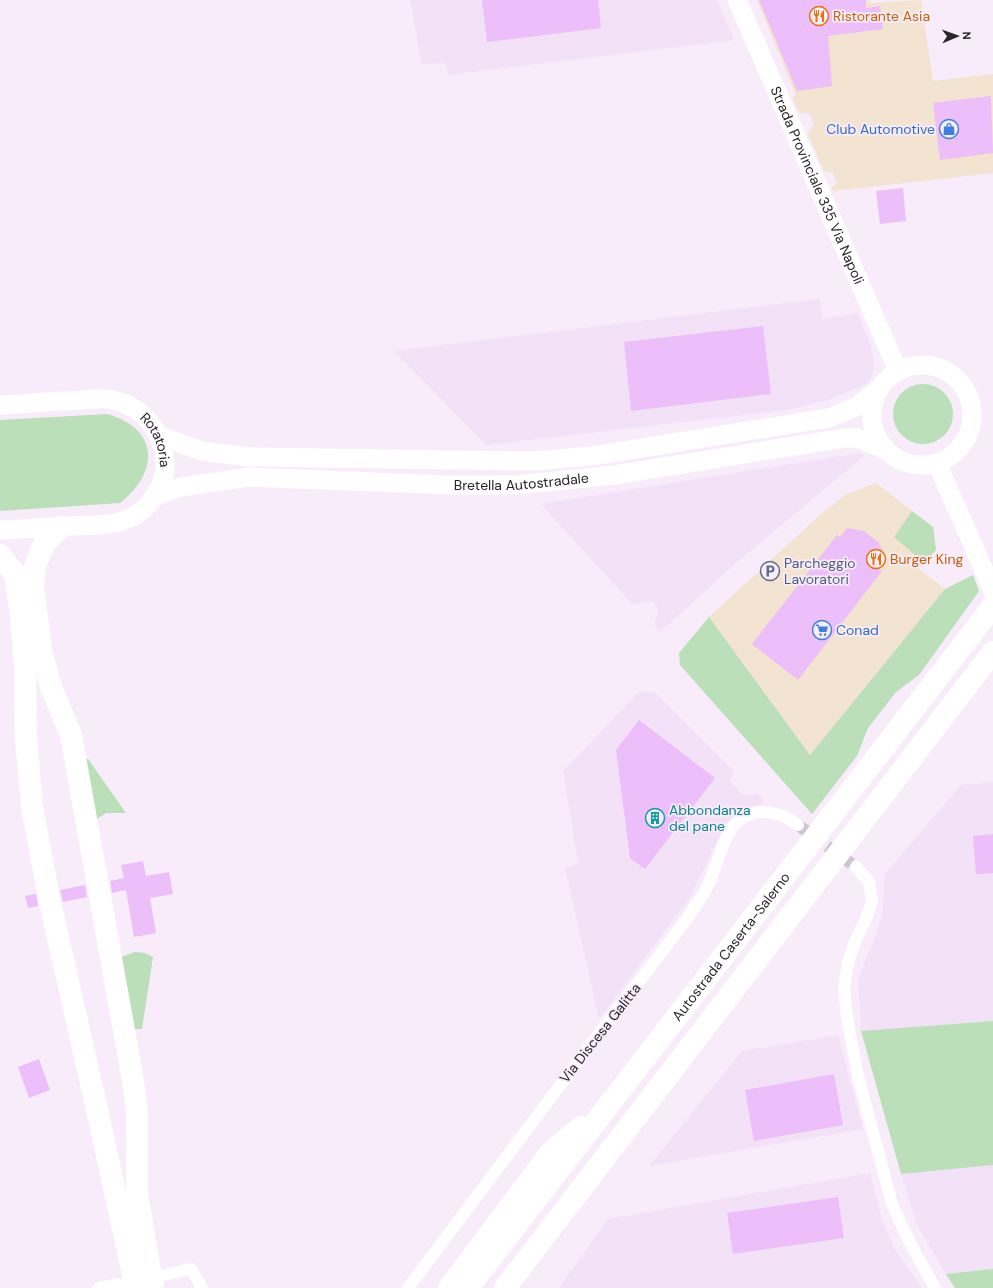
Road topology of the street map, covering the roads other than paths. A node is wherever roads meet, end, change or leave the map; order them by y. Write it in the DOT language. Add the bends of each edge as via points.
graph roads {
  1 [pos="736,0"];
  2 [pos="898,371"];
  3 [pos="880,388"];
  4 [pos="0,405"];
  5 [pos="160,436"];
  6 [pos="886,450"];
  7 [pos="937,463"];
  8 [pos="153,497"];
  9 [pos="60,527"];
  10 [pos="0,530"];
  11 [pos="0,555"];
  12 [pos="993,590"];
  13 [pos="993,606"];
  14 [pos="992,653"];
  15 [pos="798,825"];
  16 [pos="856,867"];
  17 [pos="611,1102"];
  18 [pos="146,1284"];
  19 [pos="99,1288"];
  20 [pos="202,1288"];
  21 [pos="408,1288"];
  22 [pos="449,1288"];
  23 [pos="468,1288"];
  24 [pos="505,1288"];
  25 [pos="935,1288"];
  1 -- 2 [label="main road, Strada Provinciale 335 Via Napoli"];
  2 -- 3 [label="main road"];
  2 -- 7 [label="main road" via="909,366 921,365 944,370 954,376 968,395 972,419 967,436 957,451"];
  3 -- 5 [label="main road, Bretella Autostradale" via="856,407 829,418 592,456 534,461 249,457 202,452"];
  3 -- 6 [label="main road" via="875,398 872,420"];
  4 -- 5 [label="main road, Rotatoria" via="105,399 122,402 138,410 151,421"];
  5 -- 8 [label="main road, Rotatoria" via="165,453 165,471 160,488"];
  6 -- 7 [label="main road" via="895,457 915,465"];
  6 -- 8 [label="main road, Bretella Autostradale" via="857,438 844,438 614,475 516,485 248,477 181,487"];
  7 -- 12 [label="main road"];
  8 -- 9 [label="main road, Rotatoria" via="148,506 130,518 109,524"];
  9 -- 10 [label="main road, Rotatoria"];
  9 -- 18 [label="highway" via="44,544 35,566 33,585 40,642 51,687 71,736 132,1075 137,1109 137,1194"];
  11 -- 18 [label="highway" via="15,574 25,668 26,738 32,807 49,898 97,1107"];
  13 -- 17 [label="highway, Autostrada Caserta-Salerno"];
  14 -- 24 [label="highway, Autostrada Caserta-Salerno"];
  15 -- 21 [label="street, Via Discesa Galitta" via="776,813 762,812 748,815 738,822 729,835 710,883 663,952"];
  16 -- 25 [label="street" via="869,882 872,901 848,962 844,989 858,1076 892,1204"];
  17 -- 22 [label="highway" via="552,1151"];
  17 -- 23 [label="highway, Autostrada Caserta-Salerno"];
  18 -- 19 [label="street"];
  18 -- 20 [label="street" via="191,1269"];
}
